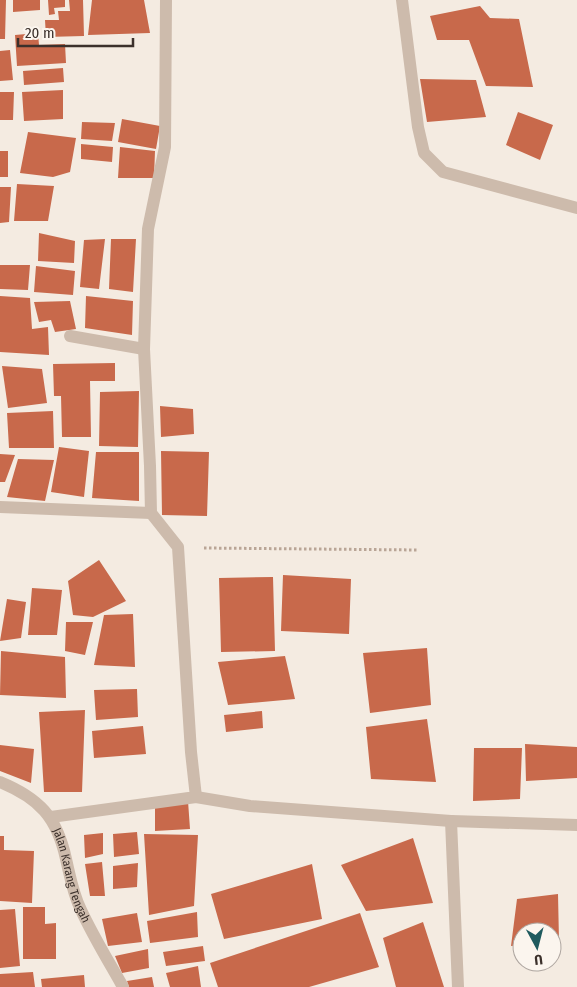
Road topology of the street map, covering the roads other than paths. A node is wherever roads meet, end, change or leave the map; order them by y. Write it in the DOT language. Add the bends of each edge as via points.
graph roads {
  1 [pos="166,0"];
  2 [pos="402,0"];
  3 [pos="577,208"];
  4 [pos="70,336"];
  5 [pos="144,349"];
  6 [pos="0,507"];
  7 [pos="151,514"];
  8 [pos="0,782"];
  9 [pos="196,797"];
  10 [pos="51,817"];
  11 [pos="451,821"];
  12 [pos="577,825"];
  13 [pos="123,987"];
  14 [pos="458,987"];
  1 -- 5 [label="street" via="165,147 148,229"];
  2 -- 3 [label="street" via="424,153 443,172"];
  4 -- 5 [label="street"];
  5 -- 7 [label="street"];
  6 -- 7 [label="street"];
  7 -- 9 [label="street" via="178,547"];
  8 -- 10 [label="street, Jalan Karang Tengah" via="30,797"];
  9 -- 10 [label="street"];
  9 -- 11 [label="street" via="250,806"];
  10 -- 13 [label="street, Jalan Karang Tengah" via="66,856 80,909"];
  11 -- 12 [label="street"];
  11 -- 14 [label="street"];
}
